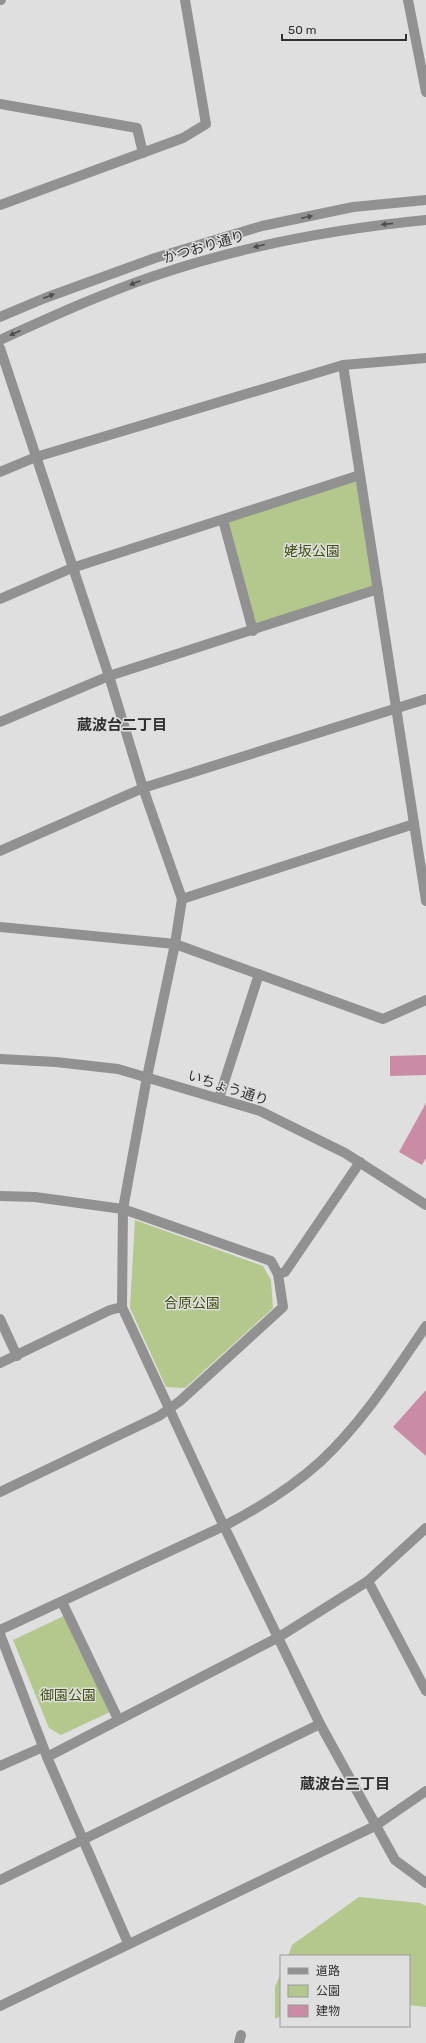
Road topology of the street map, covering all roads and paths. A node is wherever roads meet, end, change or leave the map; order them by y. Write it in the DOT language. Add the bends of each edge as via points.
graph roads {
  1 [pos="185,0"];
  2 [pos="408,0"];
  3 [pos="426,92"];
  4 [pos="0,104"];
  5 [pos="142,153"];
  6 [pos="426,200"];
  7 [pos="0,205"];
  8 [pos="426,220"];
  9 [pos="0,317"];
  10 [pos="0,340"];
  11 [pos="0,348"];
  12 [pos="426,358"];
  13 [pos="343,365"];
  14 [pos="36,457"];
  15 [pos="0,472"];
  16 [pos="360,475"];
  17 [pos="223,520"];
  18 [pos="72,568"];
  19 [pos="378,589"];
  20 [pos="0,599"];
  21 [pos="253,631"];
  22 [pos="108,676"];
  23 [pos="426,700"];
  24 [pos="397,708"];
  25 [pos="0,722"];
  26 [pos="143,788"];
  27 [pos="414,824"];
  28 [pos="0,851"];
  29 [pos="182,899"];
  30 [pos="426,901"];
  31 [pos="0,926"];
  32 [pos="176,944"];
  33 [pos="258,974"];
  34 [pos="426,1000"];
  35 [pos="0,1059"];
  36 [pos="148,1077"];
  37 [pos="219,1098"];
  38 [pos="360,1162"];
  39 [pos="0,1196"];
  40 [pos="426,1205"];
  41 [pos="123,1209"];
  42 [pos="278,1274"];
  43 [pos="122,1307"];
  44 [pos="0,1319"];
  45 [pos="426,1326"];
  46 [pos="17,1356"];
  47 [pos="0,1363"];
  48 [pos="169,1409"];
  49 [pos="0,1492"];
  50 [pos="224,1526"];
  51 [pos="426,1528"];
  52 [pos="368,1581"];
  53 [pos="62,1602"];
  54 [pos="0,1630"];
  55 [pos="0,1634"];
  56 [pos="279,1637"];
  57 [pos="426,1691"];
  58 [pos="118,1720"];
  59 [pos="320,1724"];
  60 [pos="43,1747"];
  61 [pos="47,1757"];
  62 [pos="0,1766"];
  63 [pos="426,1791"];
  64 [pos="375,1826"];
  65 [pos="84,1840"];
  66 [pos="0,1880"];
  67 [pos="426,1883"];
  68 [pos="128,1943"];
  69 [pos="0,2006"];
  1 -- 5 [label="street" via="206,124 183,138"];
  2 -- 3 [label="street"];
  4 -- 5 [label="street" via="137,128"];
  5 -- 7 [label="street"];
  9 -- 6 [label="street, かつおり通り, one-way" via="155,258 262,226 353,207"];
  8 -- 10 [label="street, かつおり通り, one-way" via="367,226 261,246 154,276 70,308"];
  11 -- 14 [label="street"];
  12 -- 13 [label="street"];
  13 -- 14 [label="street"];
  13 -- 16 [label="street"];
  14 -- 15 [label="street"];
  14 -- 18 [label="street"];
  16 -- 17 [label="street"];
  16 -- 19 [label="street"];
  17 -- 18 [label="street"];
  17 -- 21 [label="street"];
  18 -- 20 [label="street"];
  18 -- 22 [label="street"];
  19 -- 21 [label="street"];
  19 -- 24 [label="street"];
  21 -- 22 [label="street"];
  22 -- 25 [label="street"];
  22 -- 26 [label="street"];
  23 -- 24 [label="street"];
  24 -- 26 [label="street"];
  24 -- 27 [label="street"];
  26 -- 28 [label="street"];
  26 -- 29 [label="street"];
  27 -- 29 [label="street"];
  27 -- 30 [label="street"];
  29 -- 32 [label="street"];
  31 -- 32 [label="street"];
  32 -- 33 [label="street"];
  32 -- 36 [label="street"];
  33 -- 34 [label="street" via="383,1019"];
  33 -- 37 [label="street"];
  35 -- 36 [label="street, いちょう通り" via="118,1069"];
  36 -- 37 [label="street, いちょう通り"];
  36 -- 41 [label="street"];
  37 -- 38 [label="street, いちょう通り" via="260,1111"];
  38 -- 40 [label="street, いちょう通り"];
  38 -- 42 [label="street" via="285,1272"];
  39 -- 41 [label="street"];
  41 -- 42 [label="street" via="272,1261"];
  41 -- 43 [label="street"];
  42 -- 48 [label="street" via="283,1306"];
  43 -- 46 [label="street" via="110,1310"];
  43 -- 48 [label="street"];
  44 -- 46 [label="street"];
  45 -- 50 [label="street" via="383,1388 320,1461 291,1486 260,1507"];
  46 -- 47 [label="street"];
  48 -- 49 [label="street" via="152,1420"];
  48 -- 50 [label="street"];
  50 -- 53 [label="street"];
  50 -- 56 [label="street"];
  51 -- 52 [label="street"];
  52 -- 56 [label="street"];
  52 -- 57 [label="street"];
  53 -- 54 [label="street"];
  53 -- 58 [label="street"];
  55 -- 60 [label="street"];
  56 -- 58 [label="street"];
  56 -- 59 [label="street"];
  58 -- 61 [label="street"];
  59 -- 64 [label="street"];
  59 -- 65 [label="street"];
  60 -- 61 [label="street"];
  60 -- 62 [label="street"];
  61 -- 65 [label="street"];
  63 -- 64 [label="street"];
  64 -- 67 [label="street" via="395,1860"];
  64 -- 68 [label="street"];
  65 -- 66 [label="street"];
  65 -- 68 [label="street"];
  68 -- 69 [label="street"];
}
